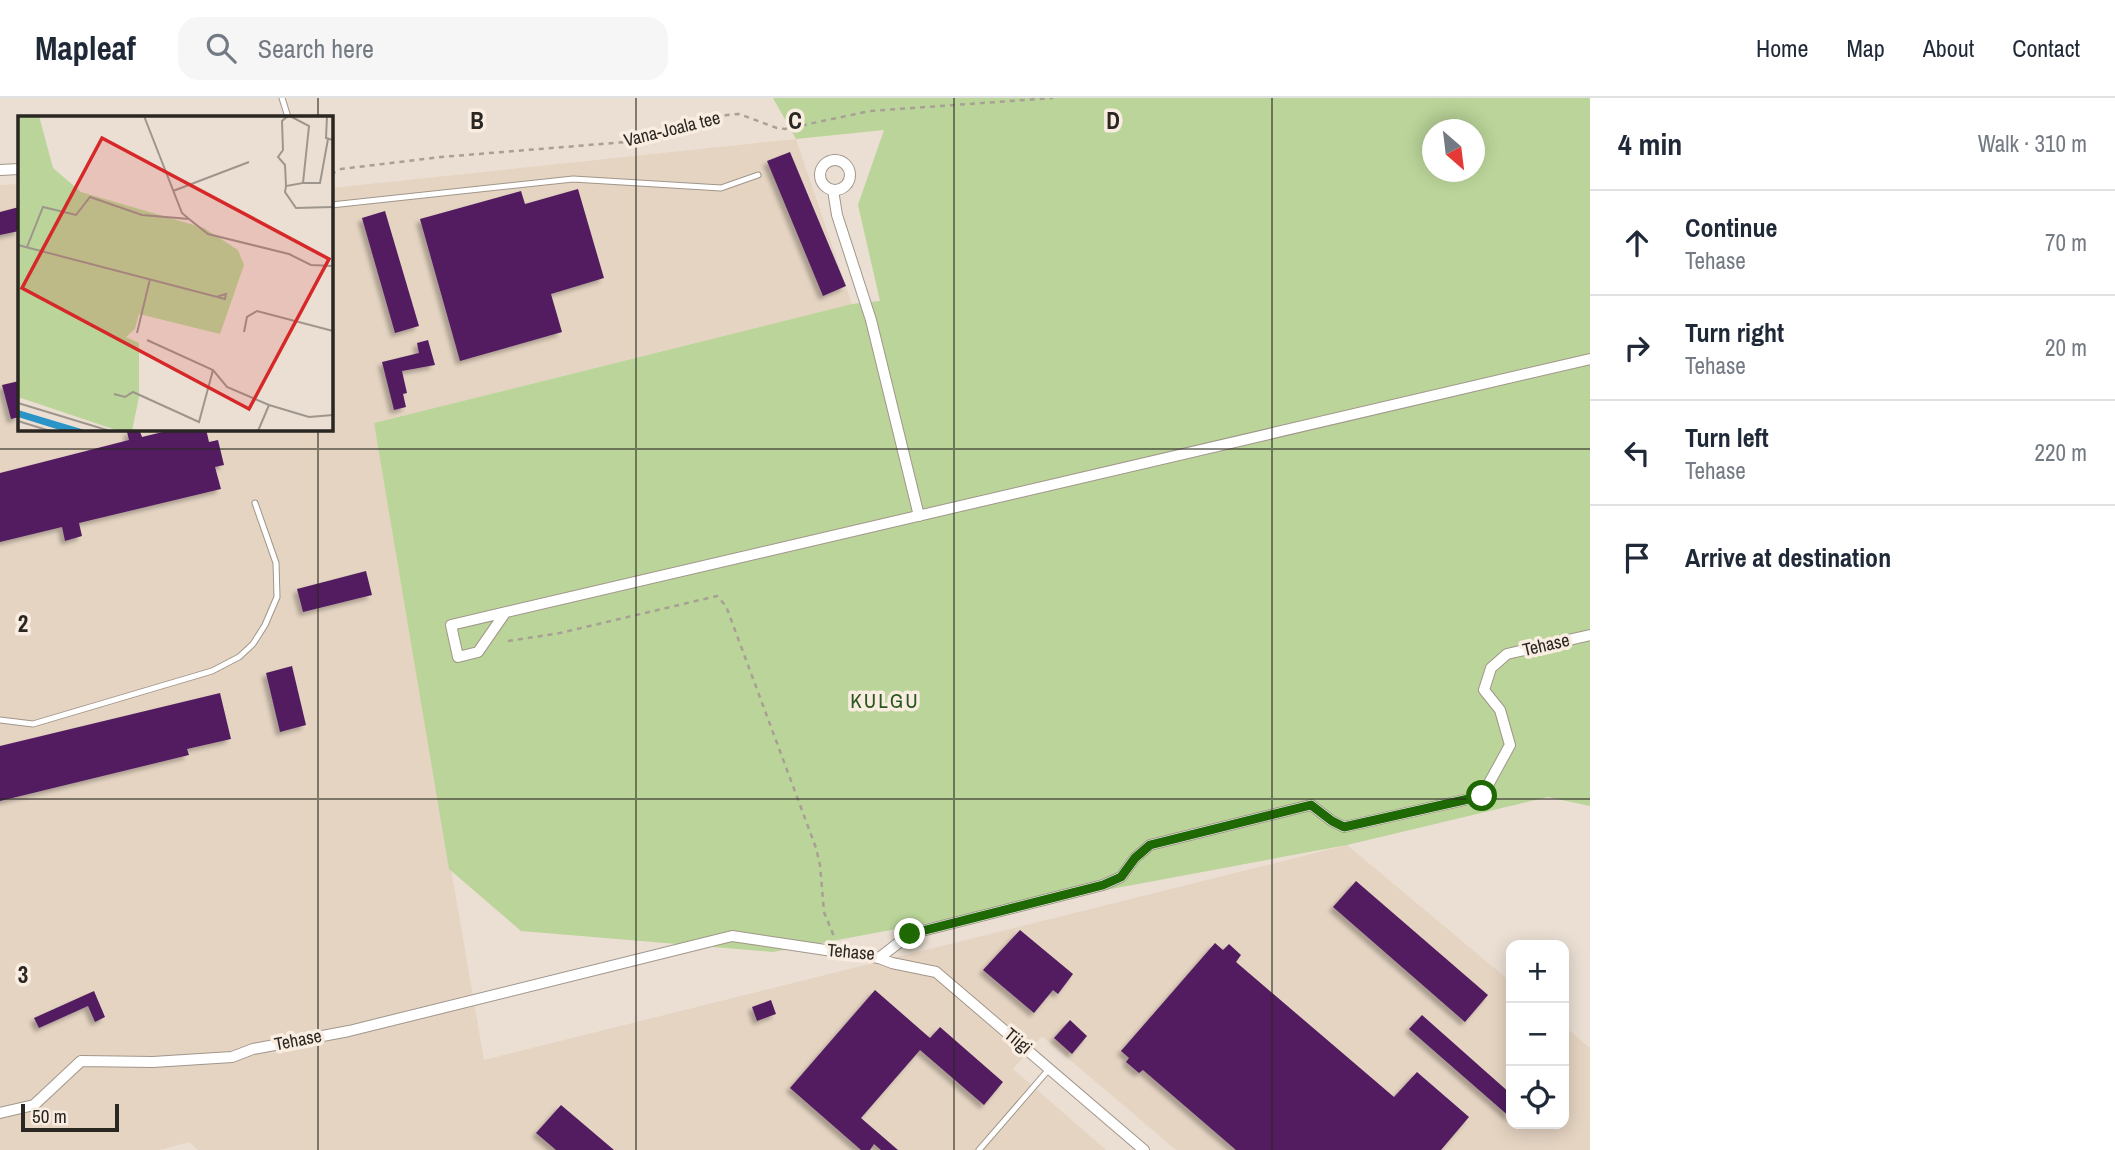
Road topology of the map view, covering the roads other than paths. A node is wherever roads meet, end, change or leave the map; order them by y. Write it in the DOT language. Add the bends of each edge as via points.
graph roads {
  1 [pos="282,98"];
  2 [pos="288,116"];
  3 [pos="18,169"];
  4 [pos="0,170"];
  5 [pos="758,175"];
  6 [pos="833,190"];
  7 [pos="332,205"];
  8 [pos="1590,359"];
  9 [pos="254,503"];
  10 [pos="919,516"];
  11 [pos="505,613"];
  12 [pos="1590,635"];
  13 [pos="0,720"];
  14 [pos="879,958"];
  15 [pos="1051,1068"];
  16 [pos="0,1113"];
  17 [pos="979,1150"];
  18 [pos="1144,1150"];
  1 -- 2 [label="lane"];
  3 -- 4 [label="street"];
  5 -- 7 [label="lane" via="721,188 573,179"];
  6 -- 10 [label="street" via="872,320"];
  8 -- 10 [label="street"];
  9 -- 13 [label="lane" via="275,562 277,597 253,644 239,657 212,671 33,724"];
  10 -- 11 [label="street"];
  11 -- 11 [label="street" via="451,625 458,656 478,652"];
  12 -- 14 [label="street, Tehase" via="1507,654 1491,668 1484,690 1500,710 1510,745 1482,796 1344,827 1311,805 1150,845 1121,877 1103,885 910,934"];
  14 -- 15 [label="street, Tiigi" via="936,971"];
  14 -- 16 [label="street, Tehase" via="732,936 232,1056 81,1061 34,1105"];
  15 -- 17 [label="lane"];
  15 -- 18 [label="street, Tiigi"];
}
